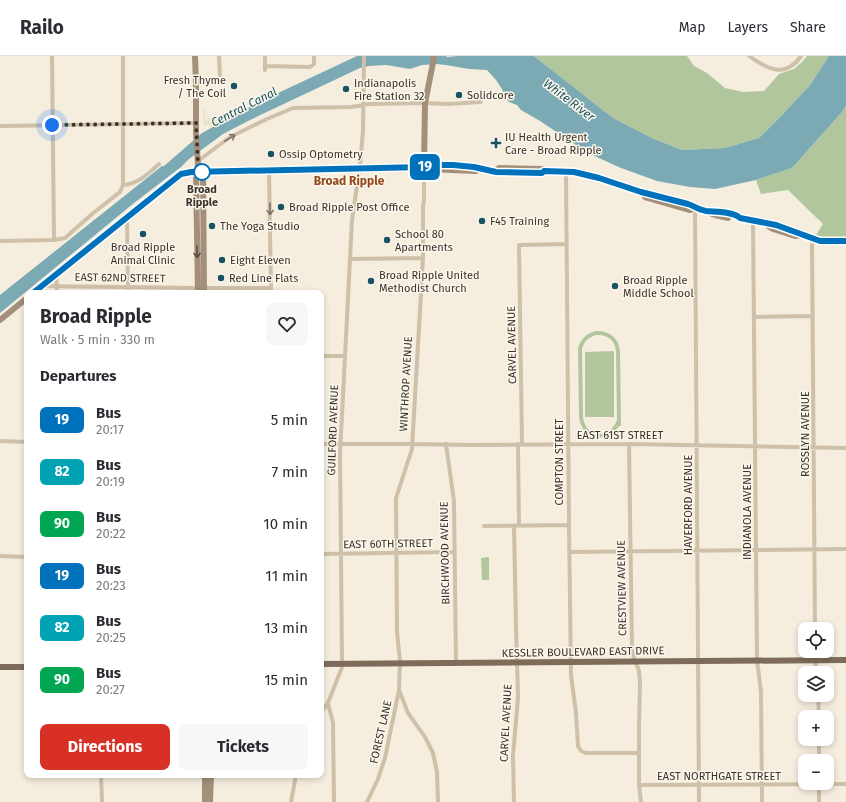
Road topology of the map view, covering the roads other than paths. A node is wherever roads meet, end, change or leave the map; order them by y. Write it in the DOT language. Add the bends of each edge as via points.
graph roads {
  1 [pos="52,56"];
  2 [pos="123,56"];
  3 [pos="195,56"];
  4 [pos="220,56"];
  5 [pos="265,56"];
  6 [pos="314,56"];
  7 [pos="364,56"];
  8 [pos="434,56"];
  9 [pos="749,56"];
  10 [pos="801,56"];
  11 [pos="220,75"];
  12 [pos="481,102"];
  13 [pos="425,103"];
  14 [pos="364,105"];
  15 [pos="196,123"];
  16 [pos="123,124"];
  17 [pos="52,125"];
  18 [pos="0,126"];
  19 [pos="159,164"];
  20 [pos="198,164"];
  21 [pos="424,167"];
  22 [pos="359,168"];
  23 [pos="270,170"];
  24 [pos="203,172"];
  25 [pos="566,172"];
  26 [pos="123,185"];
  27 [pos="695,208"];
  28 [pos="127,218"];
  29 [pos="753,221"];
  30 [pos="814,238"];
  31 [pos="54,240"];
  32 [pos="0,241"];
  33 [pos="846,241"];
  34 [pos="566,244"];
  35 [pos="423,258"];
  36 [pos="350,259"];
  37 [pos="56,274"];
  38 [pos="41,286"];
  39 [pos="57,286"];
  40 [pos="128,287"];
  41 [pos="36,290"];
  42 [pos="57,290"];
  43 [pos="202,290"];
  44 [pos="271,290"];
  45 [pos="24,300"];
  46 [pos="813,316"];
  47 [pos="754,317"];
  48 [pos="0,320"];
  49 [pos="324,356"];
  50 [pos="345,356"];
  51 [pos="0,441"];
  52 [pos="24,442"];
  53 [pos="324,444"];
  54 [pos="340,444"];
  55 [pos="413,444"];
  56 [pos="446,444"];
  57 [pos="520,444"];
  58 [pos="568,444"];
  59 [pos="629,444"];
  60 [pos="696,444"];
  61 [pos="755,446"];
  62 [pos="814,447"];
  63 [pos="846,448"];
  64 [pos="569,525"];
  65 [pos="484,526"];
  66 [pos="517,526"];
  67 [pos="846,549"];
  68 [pos="756,550"];
  69 [pos="815,550"];
  70 [pos="630,551"];
  71 [pos="697,551"];
  72 [pos="454,552"];
  73 [pos="569,552"];
  74 [pos="397,553"];
  75 [pos="324,554"];
  76 [pos="341,554"];
  77 [pos="0,556"];
  78 [pos="24,556"];
  79 [pos="815,622"];
  80 [pos="757,660"];
  81 [pos="816,660"];
  82 [pos="846,660"];
  83 [pos="636,661"];
  84 [pos="698,661"];
  85 [pos="456,662"];
  86 [pos="517,662"];
  87 [pos="571,662"];
  88 [pos="400,663"];
  89 [pos="324,664"];
  90 [pos="342,664"];
  91 [pos="816,666"];
  92 [pos="0,667"];
  93 [pos="24,667"];
  94 [pos="399,690"];
  95 [pos="328,703"];
  96 [pos="324,708"];
  97 [pos="639,753"];
  98 [pos="101,778"];
  99 [pos="204,778"];
  100 [pos="211,778"];
  101 [pos="295,778"];
  102 [pos="798,784"];
  103 [pos="834,784"];
  104 [pos="846,784"];
  105 [pos="639,785"];
  106 [pos="699,785"];
  107 [pos="762,785"];
  108 [pos="819,790"];
  109 [pos="102,802"];
  110 [pos="205,802"];
  111 [pos="210,802"];
  112 [pos="291,802"];
  113 [pos="334,802"];
  114 [pos="367,802"];
  115 [pos="438,802"];
  116 [pos="514,802"];
  117 [pos="642,802"];
  118 [pos="699,802"];
  119 [pos="762,802"];
  120 [pos="819,802"];
  1 -- 17 [label="street"];
  2 -- 16 [label="street"];
  3 -- 15 [label="street"];
  4 -- 11 [label="street"];
  5 -- 6 [label="street" via="265,68 308,68 314,62"];
  7 -- 14 [label="street, GUILFORD AVENUE"];
  8 -- 13 [label="street, WINTHROP AVENUE"];
  9 -- 10 [label="street" via="774,70 794,65"];
  12 -- 13 [label="street"];
  13 -- 14 [label="street"];
  13 -- 21 [label="street, WINTHROP AVENUE"];
  20 -- 14 [label="street, one-way" via="238,133 292,108"];
  14 -- 22 [label="street, GUILFORD AVENUE"];
  15 -- 16 [label="street"];
  15 -- 20 [label="street"];
  16 -- 17 [label="street"];
  16 -- 26 [label="street"];
  17 -- 18 [label="street"];
  17 -- 31 [label="street"];
  19 -- 26 [label="street" via="138,182"];
  20 -- 24 [label="street"];
  20 -- 28 [label="street" via="176,178"];
  20 -- 43 [label="street, one-way"];
  21 -- 22 [label="street"];
  21 -- 25 [label="street" via="453,165 496,172"];
  21 -- 35 [label="street, WINTHROP AVENUE"];
  22 -- 23 [label="street"];
  22 -- 36 [label="street, GUILFORD AVENUE"];
  23 -- 24 [label="street"];
  23 -- 44 [label="street, one-way"];
  24 -- 43 [label="street"];
  25 -- 27 [label="street" via="592,176"];
  25 -- 34 [label="street, COMPTON STREET"];
  26 -- 31 [label="street" via="120,192 65,238"];
  27 -- 29 [label="street" via="736,215"];
  27 -- 60 [label="street, HAVERFORD AVENUE"];
  28 -- 37 [label="street"];
  28 -- 40 [label="street"];
  29 -- 30 [label="street"];
  29 -- 47 [label="street, INDIANOLA AVENUE"];
  30 -- 33 [label="street" via="820,241"];
  30 -- 46 [label="street, ROSSLYN AVENUE"];
  31 -- 32 [label="street"];
  34 -- 57 [label="street, CARVEL AVENUE" via="519,246"];
  34 -- 58 [label="street, COMPTON STREET"];
  35 -- 36 [label="street"];
  35 -- 55 [label="street, WINTHROP AVENUE"];
  36 -- 50 [label="street, GUILFORD AVENUE"];
  37 -- 38 [label="street"];
  37 -- 39 [label="street"];
  38 -- 39 [label="street, EAST 62ND STREET"];
  38 -- 41 [label="street"];
  39 -- 40 [label="street, EAST 62ND STREET"];
  39 -- 42 [label="street"];
  40 -- 43 [label="street, EAST 62ND STREET"];
  45 -- 48 [label="street"];
  46 -- 47 [label="street"];
  46 -- 62 [label="street, ROSSLYN AVENUE"];
  47 -- 61 [label="street, INDIANOLA AVENUE"];
  49 -- 50 [label="street"];
  50 -- 54 [label="street, GUILFORD AVENUE"];
  51 -- 52 [label="street"];
  53 -- 54 [label="street, EAST 61ST STREET"];
  54 -- 55 [label="street, EAST 61ST STREET"];
  54 -- 76 [label="street, GUILFORD AVENUE"];
  55 -- 56 [label="street, EAST 61ST STREET"];
  55 -- 74 [label="street, WINTHROP AVENUE" via="396,498"];
  56 -- 57 [label="street, EAST 61ST STREET"];
  56 -- 72 [label="street, BIRCHWOOD AVENUE" via="454,498"];
  57 -- 58 [label="street, EAST 61ST STREET"];
  57 -- 66 [label="street, CARVEL AVENUE"];
  58 -- 59 [label="street, EAST 61ST STREET"];
  58 -- 64 [label="street, COMPTON STREET"];
  59 -- 60 [label="street, EAST 61ST STREET"];
  59 -- 70 [label="street, CRESTVIEW AVENUE"];
  60 -- 61 [label="street, EAST 61ST STREET"];
  60 -- 71 [label="street, HAVERFORD AVENUE"];
  61 -- 62 [label="street, EAST 61ST STREET"];
  61 -- 68 [label="street, INDIANOLA AVENUE"];
  62 -- 63 [label="street, EAST 61ST STREET"];
  62 -- 69 [label="street, ROSSLYN AVENUE"];
  64 -- 66 [label="street"];
  64 -- 73 [label="street, COMPTON STREET"];
  65 -- 66 [label="street"];
  66 -- 86 [label="street, CARVEL AVENUE"];
  67 -- 69 [label="street"];
  68 -- 69 [label="street"];
  68 -- 71 [label="street"];
  68 -- 80 [label="street, INDIANOLA AVENUE"];
  69 -- 79 [label="street, ROSSLYN AVENUE"];
  70 -- 71 [label="street"];
  70 -- 73 [label="street"];
  70 -- 83 [label="street, CRESTVIEW AVENUE" via="632,649"];
  71 -- 84 [label="street, HAVERFORD AVENUE"];
  72 -- 74 [label="street, EAST 60TH STREET"];
  72 -- 85 [label="street, BIRCHWOOD AVENUE"];
  73 -- 87 [label="street, COMPTON STREET"];
  74 -- 76 [label="street, EAST 60TH STREET"];
  74 -- 88 [label="street, WINTHROP AVENUE" via="397,630"];
  75 -- 76 [label="street, EAST 60TH STREET"];
  76 -- 90 [label="street, GUILFORD AVENUE"];
  77 -- 78 [label="street"];
  80 -- 81 [label="main road, KESSLER BOULEVARD EAST DRIVE"];
  80 -- 84 [label="main road, KESSLER BOULEVARD EAST DRIVE"];
  80 -- 107 [label="street, INDIANOLA AVENUE" via="761,694"];
  81 -- 82 [label="main road, KESSLER BOULEVARD EAST DRIVE"];
  81 -- 91 [label="street"];
  83 -- 84 [label="main road, KESSLER BOULEVARD EAST DRIVE"];
  83 -- 87 [label="main road, KESSLER BOULEVARD EAST DRIVE"];
  83 -- 97 [label="street, CRESTVIEW AVENUE" via="640,682"];
  84 -- 106 [label="street, HAVERFORD AVENUE"];
  85 -- 86 [label="main road, KESSLER BOULEVARD EAST DRIVE"];
  85 -- 88 [label="main road, KESSLER BOULEVARD EAST DRIVE"];
  86 -- 87 [label="main road, KESSLER BOULEVARD EAST DRIVE"];
  86 -- 116 [label="street, CARVEL AVENUE"];
  87 -- 97 [label="street, COMPTON STREET" via="580,750 586,753"];
  88 -- 90 [label="main road, KESSLER BOULEVARD EAST DRIVE"];
  88 -- 94 [label="street, FOREST LANE"];
  89 -- 90 [label="main road, KESSLER BOULEVARD EAST DRIVE"];
  90 -- 95 [label="street, GUILFORD AVENUE"];
  92 -- 93 [label="main road"];
  94 -- 114 [label="street, FOREST LANE" via="386,758"];
  94 -- 115 [label="street" via="408,712 433,753"];
  95 -- 96 [label="street, GUILFORD AVENUE"];
  95 -- 113 [label="street" via="333,723"];
  97 -- 105 [label="street, CRESTVIEW AVENUE"];
  98 -- 109 [label="street"];
  99 -- 110 [label="street"];
  100 -- 111 [label="street"];
  101 -- 112 [label="street"];
  102 -- 107 [label="street, EAST NORTHGATE STREET"];
  103 -- 104 [label="street, EAST NORTHGATE STREET"];
  105 -- 106 [label="street, EAST NORTHGATE STREET"];
  105 -- 117 [label="street, CRESTVIEW AVENUE"];
  106 -- 107 [label="street, EAST NORTHGATE STREET"];
  106 -- 118 [label="street, HAVERFORD AVENUE"];
  107 -- 119 [label="street, INDIANOLA AVENUE"];
  108 -- 120 [label="street"];
}
